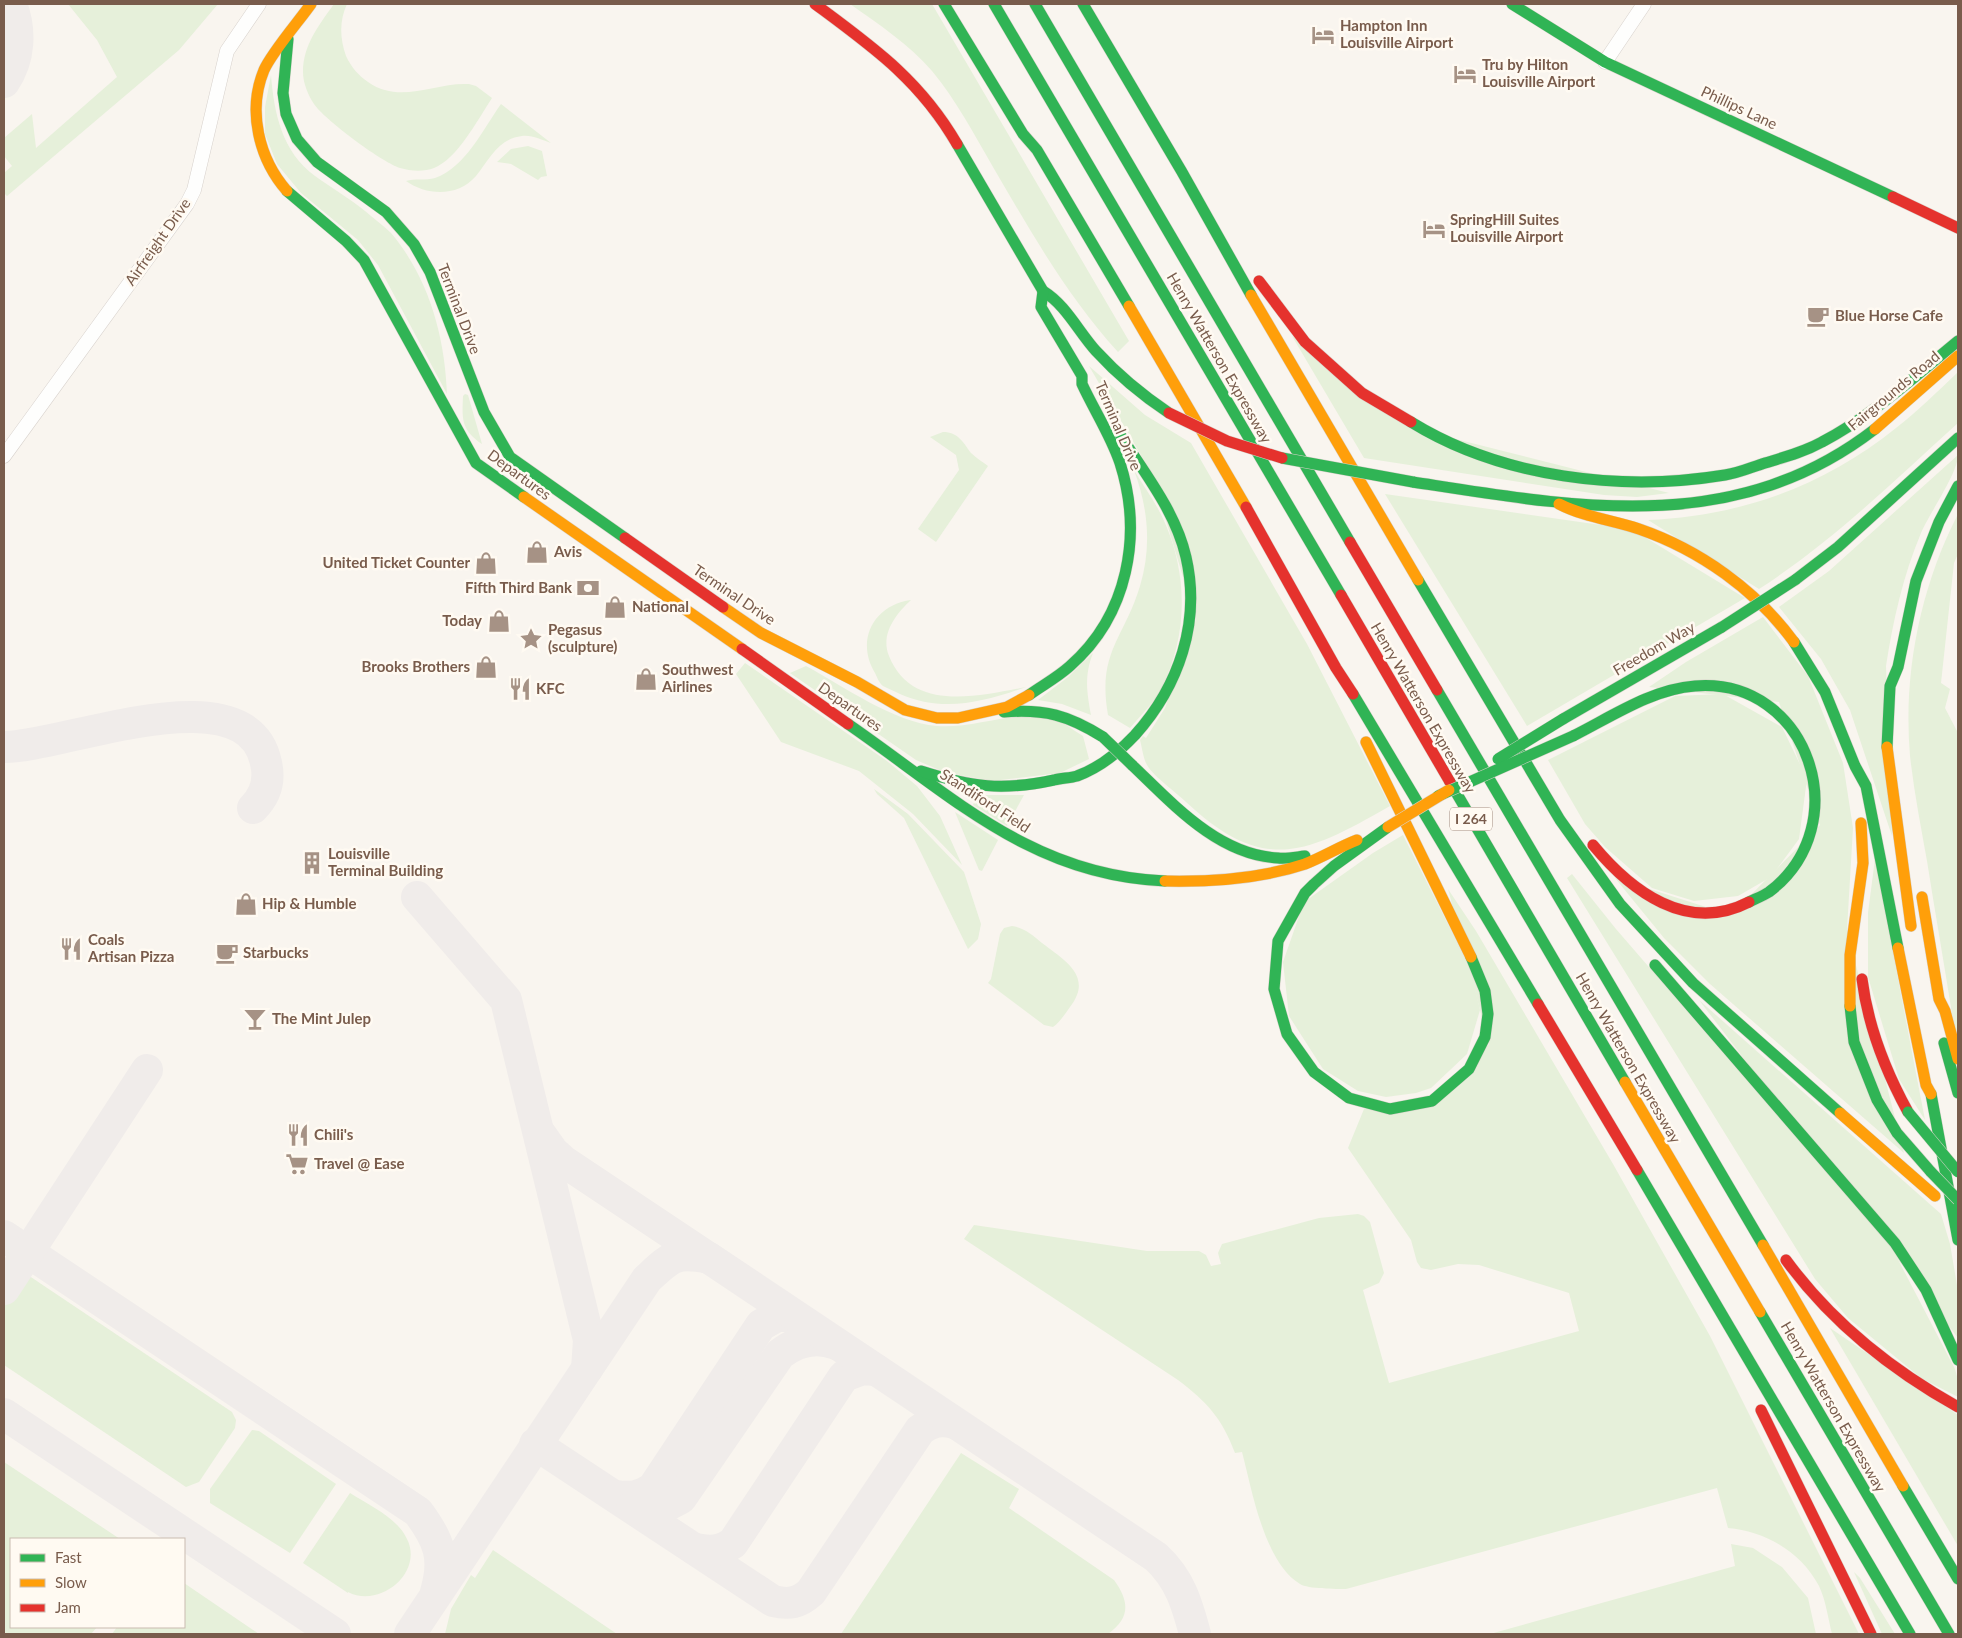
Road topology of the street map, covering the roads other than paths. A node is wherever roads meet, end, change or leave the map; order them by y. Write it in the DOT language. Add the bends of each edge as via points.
graph roads {
  1 [pos="259,4"];
  2 [pos="311,4"];
  3 [pos="815,4"];
  4 [pos="944,4"];
  5 [pos="994,4"];
  6 [pos="1035,4"];
  7 [pos="1083,4"];
  8 [pos="1512,4"];
  9 [pos="1644,4"];
  10 [pos="963,12"];
  11 [pos="288,38"];
  12 [pos="1605,62"];
  13 [pos="1037,150"];
  14 [pos="1182,172"];
  15 [pos="1958,228"];
  16 [pos="1229,231"];
  17 [pos="1254,272"];
  18 [pos="1043,291"];
  19 [pos="1958,341"];
  20 [pos="1958,356"];
  21 [pos="1082,376"];
  22 [pos="1958,438"];
  23 [pos="4,456"];
  24 [pos="1958,486"];
  25 [pos="1559,504"];
  26 [pos="1898,667"];
  27 [pos="1336,668"];
  28 [pos="983,714"];
  29 [pos="1899,738"];
  30 [pos="1523,754"];
  31 [pos="1901,764"];
  32 [pos="910,767"];
  33 [pos="1858,776"];
  34 [pos="1547,795"];
  35 [pos="1438,796"];
  36 [pos="1560,797"];
  37 [pos="1907,807"];
  38 [pos="1388,827"];
  39 [pos="1588,838"];
  40 [pos="1339,847"];
  41 [pos="1920,884"];
  42 [pos="1859,902"];
  43 [pos="1612,913"];
  44 [pos="1912,934"];
  45 [pos="1646,955"];
  46 [pos="1612,988"];
  47 [pos="1939,999"];
  48 [pos="1639,1007"];
  49 [pos="1924,1018"];
  50 [pos="1958,1059"];
  51 [pos="1579,1075"];
  52 [pos="1958,1093"];
  53 [pos="1932,1096"];
  54 [pos="1958,1172"];
  55 [pos="1958,1200"];
  56 [pos="1958,1216"];
  57 [pos="1958,1240"];
  58 [pos="1782,1254"];
  59 [pos="1958,1360"];
  60 [pos="1739,1368"];
  61 [pos="1757,1403"];
  62 [pos="1953,1404"];
  63 [pos="1958,1579"];
  64 [pos="1871,1634"];
  65 [pos="1910,1634"];
  66 [pos="1949,1634"];
  1 -- 23 [label="street, Airfreight Drive" via="227,51 194,190 187,204"];
  2 -- 11 [label="main road, Terminal Drive"];
  3 -- 18 [label="main road, Terminal Drive" via="885,56 942,118"];
  4 -- 13 [label="main road" via="1023,134"];
  5 -- 66 [label="main road, Henry Watterson Expressway / I 264"];
  6 -- 46 [label="main road, Henry Watterson Expressway / I 264"];
  7 -- 14 [label="main road"];
  8 -- 12 [label="main road, Phillips Lane"];
  9 -- 12 [label="street"];
  10 -- 13 [label="main road" via="1032,130"];
  11 -- 28 [label="main road, Terminal Drive" via="283,102 294,132 313,158 381,208 416,246 436,288 486,420 495,439 510,457 761,633 858,682 905,710 937,718"];
  11 -- 32 [label="main road, Departures" via="262,75 256,116 264,156 286,190 352,244 364,260 476,463"];
  12 -- 15 [label="main road, Phillips Lane"];
  13 -- 27 [label="main road" via="1220,460"];
  14 -- 16 [label="main road" via="1204,190"];
  14 -- 30 [label="main road" via="1192,195 1354,474"];
  17 -- 19 [label="main road" via="1286,320 1317,352 1347,380 1401,418 1491,460 1541,473 1602,483 1655,484 1706,479 1746,471 1793,455 1852,424"];
  18 -- 21 [label="main road, Terminal Drive" via="1041,307"];
  18 -- 25 [label="main road, Terminal Drive, bridge" via="1054,296 1086,340 1112,368 1143,395 1208,435 1276,459"];
  20 -- 25 [label="main road, Fairgrounds Road" via="1868,435 1831,459 1772,486 1731,498 1674,507"];
  21 -- 28 [label="main road, Terminal Drive" via="1082,384 1119,461 1128,491 1132,534 1126,576 1119,597 1099,634 1070,666 1025,698"];
  21 -- 32 [label="main road" via="1088,380 1181,541 1190,580 1190,610 1182,658 1173,684 1147,724 1116,753 1076,776 1037,785 989,786 967,784"];
  22 -- 35 [label="main road, Freedom Way, bridge" via="1838,547 1795,580"];
  24 -- 26 [label="main road" via="1939,522 1916,581"];
  25 -- 33 [label="main road" via="1574,512 1659,536 1705,560 1757,598 1792,637 1816,674 1835,713"];
  26 -- 29 [label="main road"];
  26 -- 44 [label="main road" via="1890,686 1887,744"];
  27 -- 38 [label="main road" via="1360,730 1482,979 1488,1002 1484,1042 1462,1078 1442,1094 1397,1108 1365,1104 1347,1097 1309,1069 1283,1027 1274,986 1274,966 1281,932 1304,894 1325,874"];
  27 -- 51 [label="main road" via="1372,722"];
  28 -- 40 [label="main road, bridge" via="1036,711 1073,718 1103,737 1204,829 1241,851 1264,857 1299,857"];
  30 -- 34 [label="main road"];
  30 -- 36 [label="main road" via="1544,773"];
  31 -- 37 [label="main road"];
  32 -- 40 [label="main road, Standiford Field" via="946,796 1008,837 1057,858 1105,871 1171,881 1216,882 1298,866 1318,860"];
  33 -- 42 [label="main road" via="1856,787 1863,863"];
  33 -- 53 [label="main road" via="1866,786 1926,1086"];
  34 -- 43 [label="main road" via="1591,884"];
  34 -- 56 [label="main road" via="1599,876 1669,959"];
  35 -- 38 [label="main road, Freedom Way, bridge"];
  35 -- 39 [label="main road, bridge" via="1665,693 1695,686 1728,689 1756,699 1780,715 1807,753 1816,783 1812,831 1800,860 1791,872 1767,893 1744,906 1688,911 1659,903 1630,885"];
  38 -- 40 [label="main road, Freedom Way"];
  41 -- 47 [label="main road"];
  42 -- 54 [label="main road, bridge" via="1862,911 1860,949 1864,996 1884,1066 1908,1112"];
  42 -- 55 [label="main road, bridge" via="1854,918 1848,993 1854,1042 1876,1100 1897,1133"];
  45 -- 59 [label="main road" via="1895,1243 1926,1290"];
  46 -- 48 [label="main road"];
  46 -- 63 [label="main road, Henry Watterson Expressway / I 264"];
  47 -- 50 [label="main road"];
  47 -- 52 [label="main road" via="1937,1008 1943,1040"];
  49 -- 53 [label="main road" via="1934,1084"];
  51 -- 60 [label="main road" via="1583,1095 1717,1323"];
  51 -- 65 [label="main road"];
  53 -- 57 [label="main road"];
  58 -- 62 [label="main road" via="1837,1322 1920,1387"];
  61 -- 64 [label="main road"];
}
